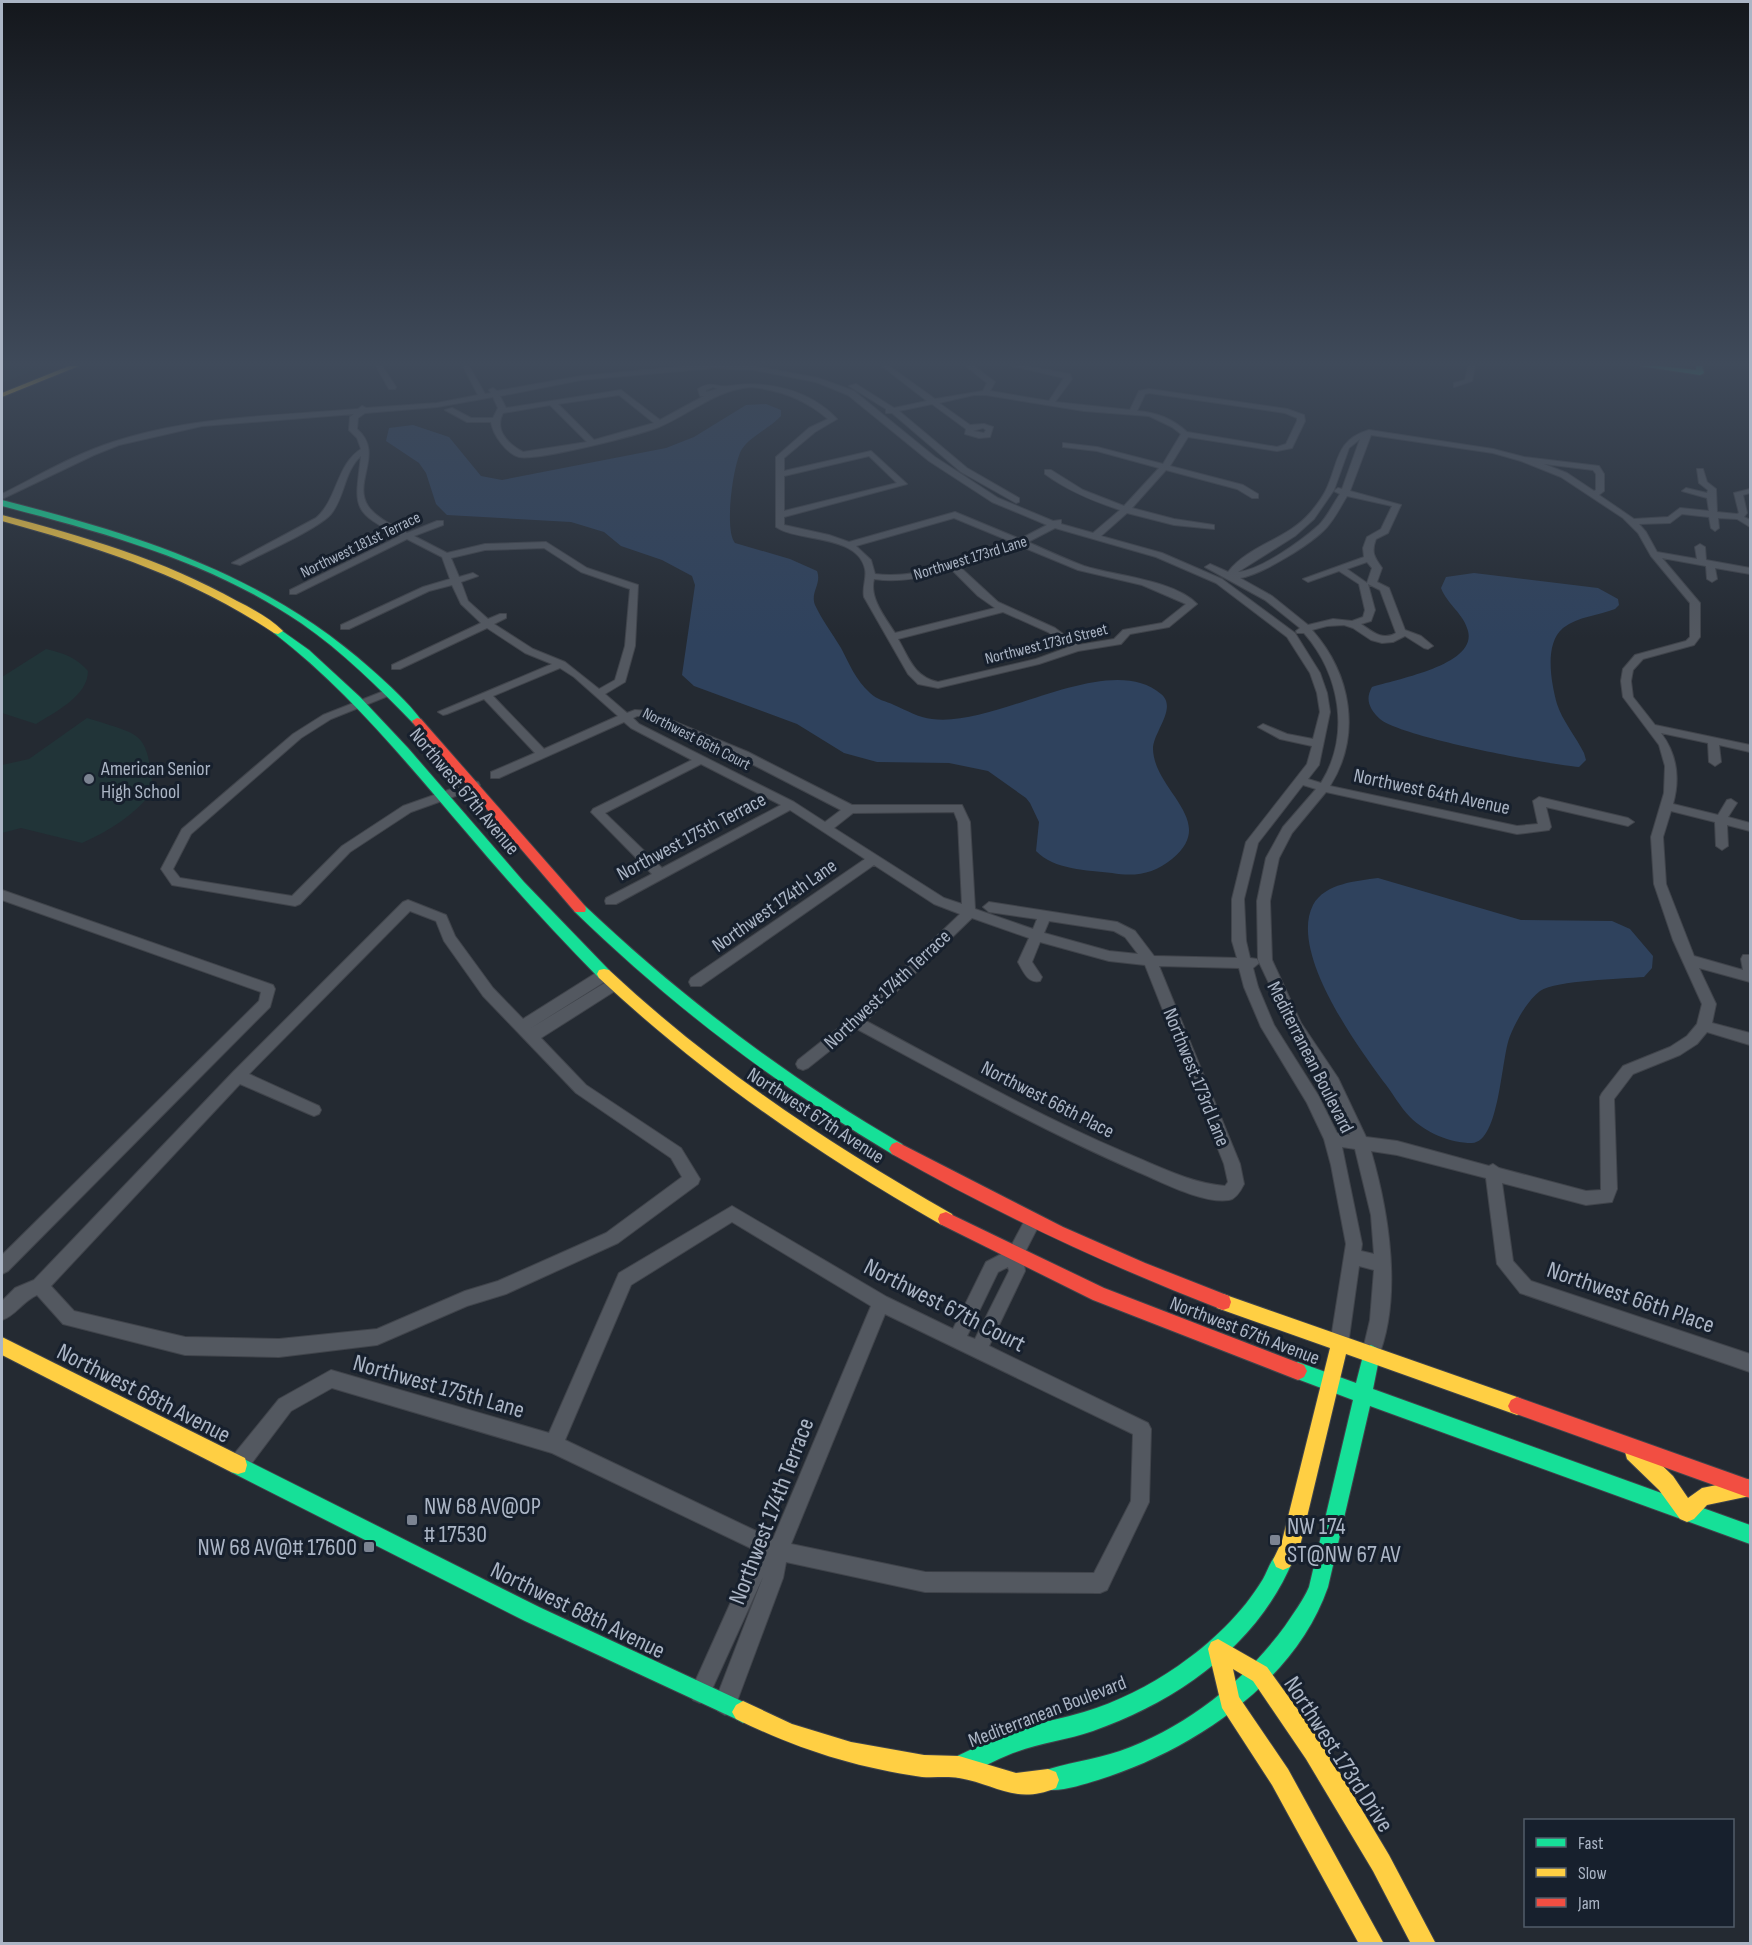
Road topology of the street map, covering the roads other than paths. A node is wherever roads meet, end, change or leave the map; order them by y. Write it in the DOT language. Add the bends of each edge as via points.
graph roads {
  1 [pos="67,457"];
  2 [pos="83,457"];
  3 [pos="354,457"];
  4 [pos="364,457"];
  5 [pos="780,457"];
  6 [pos="852,457"];
  7 [pos="878,457"];
  8 [pos="932,457"];
  9 [pos="948,457"];
  10 [pos="1123,457"];
  11 [pos="1174,457"];
  12 [pos="1342,457"];
  13 [pos="1358,457"];
  14 [pos="1514,457"];
  15 [pos="1524,459"];
  16 [pos="1165,469"];
  17 [pos="1700,471"];
  18 [pos="1048,472"];
  19 [pos="780,474"];
  20 [pos="2,489"];
  21 [pos="1330,489"];
  22 [pos="1686,491"];
  23 [pos="1750,491"];
  24 [pos="1345,493"];
  25 [pos="1711,493"];
  26 [pos="1594,494"];
  27 [pos="1255,496"];
  28 [pos="2,497"];
  29 [pos="1743,499"];
  30 [pos="2,503"];
  31 [pos="1126,508"];
  32 [pos="1712,514"];
  33 [pos="780,515"];
  34 [pos="1739,517"];
  35 [pos="2,518"];
  36 [pos="1058,522"];
  37 [pos="1632,522"];
  38 [pos="440,523"];
  39 [pos="1750,524"];
  40 [pos="1211,526"];
  41 [pos="1715,528"];
  42 [pos="1099,533"];
  43 [pos="409,535"];
  44 [pos="1022,544"];
  45 [pos="850,545"];
  46 [pos="1700,547"];
  47 [pos="1654,554"];
  48 [pos="446,556"];
  49 [pos="1369,558"];
  50 [pos="1706,562"];
  51 [pos="237,563"];
  52 [pos="953,565"];
  53 [pos="1340,568"];
  54 [pos="1750,572"];
  55 [pos="473,576"];
  56 [pos="872,576"];
  57 [pos="1225,578"];
  58 [pos="1308,579"];
  59 [pos="1712,579"];
  60 [pos="455,580"];
  61 [pos="1369,585"];
  62 [pos="293,592"];
  63 [pos="1004,609"];
  64 [pos="503,616"];
  65 [pos="1352,623"];
  66 [pos="488,624"];
  67 [pos="345,627"];
  68 [pos="1309,632"];
  69 [pos="1401,633"];
  70 [pos="1292,635"];
  71 [pos="892,637"];
  72 [pos="1428,646"];
  73 [pos="1077,648"];
  74 [pos="561,664"];
  75 [pos="396,667"];
  76 [pos="389,692"];
  77 [pos="599,693"];
  78 [pos="486,695"];
  79 [pos="362,703"];
  80 [pos="443,712"];
  81 [pos="624,718"];
  82 [pos="1263,727"];
  83 [pos="1649,727"];
  84 [pos="1713,740"];
  85 [pos="1319,744"];
  86 [pos="1750,748"];
  87 [pos="542,754"];
  88 [pos="699,761"];
  89 [pos="1715,762"];
  90 [pos="495,775"];
  91 [pos="1301,780"];
  92 [pos="474,785"];
  93 [pos="1324,788"];
  94 [pos="443,796"];
  95 [pos="1731,803"];
  96 [pos="790,805"];
  97 [pos="1666,806"];
  98 [pos="850,809"];
  99 [pos="1721,819"];
  100 [pos="1628,822"];
  101 [pos="1750,826"];
  102 [pos="827,827"];
  103 [pos="1722,846"];
  104 [pos="874,859"];
  105 [pos="661,875"];
  106 [pos="2,895"];
  107 [pos="611,901"];
  108 [pos="989,907"];
  109 [pos="969,913"];
  110 [pos="1045,916"];
  111 [pos="1036,936"];
  112 [pos="1690,960"];
  113 [pos="1150,961"];
  114 [pos="1245,963"];
  115 [pos="1265,963"];
  116 [pos="623,971"];
  117 [pos="1035,977"];
  118 [pos="1750,977"];
  119 [pos="696,982"];
  120 [pos="856,1022"];
  121 [pos="1704,1026"];
  122 [pos="527,1031"];
  123 [pos="1750,1040"];
  124 [pos="803,1064"];
  125 [pos="238,1076"];
  126 [pos="314,1110"];
  127 [pos="1332,1139"];
  128 [pos="1361,1145"];
  129 [pos="1493,1171"];
  130 [pos="1229,1192"];
  131 [pos="1033,1221"];
  132 [pos="1015,1256"];
  133 [pos="1353,1256"];
  134 [pos="1382,1264"];
  135 [pos="2,1266"];
  136 [pos="40,1286"];
  137 [pos="881,1304"];
  138 [pos="2,1312"];
  139 [pos="957,1339"];
  140 [pos="1339,1344"];
  141 [pos="2,1346"];
  142 [pos="980,1349"];
  143 [pos="1371,1354"];
  144 [pos="1750,1363"];
  145 [pos="1329,1383"];
  146 [pos="1363,1395"];
  147 [pos="554,1444"];
  148 [pos="1627,1446"];
  149 [pos="238,1465"];
  150 [pos="1748,1489"];
  151 [pos="1687,1512"];
  152 [pos="1750,1535"];
  153 [pos="778,1551"];
  154 [pos="1100,1583"];
  155 [pos="1218,1649"];
  156 [pos="1260,1674"];
  157 [pos="700,1693"];
  158 [pos="1229,1701"];
  159 [pos="725,1704"];
  160 [pos="959,1767"];
  161 [pos="1372,1944"];
  162 [pos="1424,1944"];
  1 -- 20 [label="street, Mediterranean Boulevard"];
  2 -- 28 [label="street, Mediterranean Boulevard"];
  3 -- 51 [label="street" via="326,516"];
  4 -- 43 [label="street" via="361,504 371,516"];
  5 -- 19 [label="street"];
  6 -- 19 [label="street"];
  7 -- 33 [label="street" via="903,484"];
  8 -- 36 [label="street, Mediterranean Boulevard" via="994,500"];
  9 -- 36 [label="street, Mediterranean Boulevard" via="989,486"];
  10 -- 16 [label="street"];
  11 -- 16 [label="street"];
  12 -- 21 [label="street"];
  13 -- 24 [label="street"];
  14 -- 15 [label="street"];
  15 -- 26 [label="street"];
  15 -- 26 [label="street" via="1596,468 1600,491"];
  16 -- 27 [label="street" via="1240,487"];
  16 -- 31 [label="street"];
  17 -- 25 [label="street"];
  18 -- 31 [label="street" via="1083,492"];
  19 -- 33 [label="street"];
  21 -- 24 [label="street"];
  21 -- 57 [label="street" via="1296,532 1234,568"];
  22 -- 25 [label="street"];
  23 -- 29 [label="street"];
  24 -- 49 [label="street" via="1397,505 1385,531 1372,537"];
  24 -- 57 [label="street" via="1329,518 1309,538 1248,574"];
  25 -- 29 [label="street"];
  25 -- 32 [label="street"];
  26 -- 37 [label="street"];
  29 -- 34 [label="street" via="1743,513"];
  30 -- 76 [label="main road, Northwest 67th Avenue" via="138,541 262,595 327,637"];
  31 -- 40 [label="street" via="1180,523"];
  31 -- 42 [label="street"];
  32 -- 34 [label="street"];
  32 -- 37 [label="street" via="1680,511 1670,520"];
  32 -- 41 [label="street"];
  33 -- 45 [label="street" via="780,526"];
  34 -- 39 [label="street"];
  35 -- 79 [label="main road, Northwest 67th Avenue" via="103,545 154,564 239,605 307,651"];
  36 -- 42 [label="street, Mediterranean Boulevard"];
  36 -- 44 [label="street, Northwest 173rd Lane"];
  37 -- 47 [label="street"];
  38 -- 43 [label="street, Northwest 181st Terrace"];
  42 -- 57 [label="street, Mediterranean Boulevard" via="1174,552"];
  43 -- 48 [label="street"];
  43 -- 62 [label="street, Northwest 181st Terrace"];
  44 -- 45 [label="street" via="956,515"];
  44 -- 52 [label="street, Northwest 173rd Lane"];
  44 -- 73 [label="street, Northwest 173rd Street" via="1081,568 1145,583 1192,604 1165,626 1127,632 1117,642"];
  45 -- 56 [label="street" via="870,564"];
  46 -- 50 [label="street"];
  47 -- 50 [label="street"];
  47 -- 83 [label="street" via="1695,603 1696,616 1695,637 1690,643 1639,657 1628,669 1628,697"];
  48 -- 60 [label="street, Northwest 66th Court"];
  48 -- 77 [label="street" via="485,547 546,545 585,570 635,587 630,646 620,682"];
  49 -- 53 [label="street"];
  49 -- 61 [label="street" via="1377,568"];
  50 -- 54 [label="street"];
  50 -- 59 [label="street"];
  52 -- 56 [label="street, Northwest 173rd Lane" via="903,578"];
  52 -- 63 [label="street" via="983,597"];
  53 -- 58 [label="street"];
  53 -- 61 [label="street"];
  55 -- 60 [label="street"];
  56 -- 71 [label="street" via="867,587 869,597"];
  57 -- 68 [label="street, Mediterranean Boulevard" via="1266,596"];
  57 -- 70 [label="street, Mediterranean Boulevard"];
  60 -- 66 [label="street, Northwest 66th Court" via="464,602"];
  60 -- 67 [label="street" via="426,589"];
  61 -- 65 [label="street" via="1368,617"];
  61 -- 69 [label="street" via="1384,588"];
  63 -- 71 [label="street"];
  63 -- 73 [label="street" via="1065,636"];
  64 -- 66 [label="street"];
  65 -- 68 [label="street" via="1341,629"];
  65 -- 69 [label="street" via="1379,640"];
  66 -- 74 [label="street, Northwest 66th Court" via="529,651"];
  66 -- 75 [label="street"];
  68 -- 70 [label="street"];
  68 -- 93 [label="street, Mediterranean Boulevard" via="1328,659 1346,718 1341,752"];
  69 -- 72 [label="street" via="1414,634"];
  70 -- 85 [label="street, Mediterranean Boulevard" via="1322,693 1325,712"];
  71 -- 73 [label="street, Northwest 173rd Street" via="913,674 932,684 1039,661"];
  74 -- 77 [label="street, Northwest 66th Court"];
  74 -- 78 [label="street"];
  76 -- 79 [label="street"];
  76 -- 92 [label="main road, Northwest 67th Avenue"];
  77 -- 81 [label="street, Northwest 66th Court"];
  78 -- 80 [label="street"];
  78 -- 87 [label="street"];
  79 -- 94 [label="main road, Northwest 67th Avenue"];
  79 -- 94 [label="street" via="327,717 297,736 186,832 167,870 176,882 295,902 346,849 407,809"];
  81 -- 87 [label="street"];
  81 -- 88 [label="street, Northwest 66th Court"];
  81 -- 98 [label="street" via="635,713 657,717 760,762"];
  82 -- 85 [label="street"];
  83 -- 84 [label="street"];
  83 -- 97 [label="street" via="1664,744 1671,766"];
  84 -- 86 [label="street"];
  84 -- 89 [label="street"];
  85 -- 91 [label="street, Mediterranean Boulevard" via="1313,765"];
  87 -- 90 [label="street"];
  88 -- 96 [label="street, Northwest 66th Court"];
  88 -- 105 [label="street" via="597,812"];
  91 -- 93 [label="street, Northwest 64th Avenue"];
  91 -- 114 [label="street, Mediterranean Boulevard" via="1252,842 1238,899 1239,941"];
  92 -- 94 [label="street"];
  92 -- 116 [label="main road, Northwest 67th Avenue" via="575,903"];
  93 -- 100 [label="street, Northwest 64th Avenue" via="1517,830 1545,827 1539,801"];
  93 -- 115 [label="street, Mediterranean Boulevard" via="1279,843 1270,866 1263,902"];
  94 -- 116 [label="main road, Northwest 67th Avenue" via="547,917"];
  95 -- 99 [label="street"];
  96 -- 102 [label="street, Northwest 66th Court"];
  96 -- 105 [label="street, Northwest 175th Terrace"];
  97 -- 99 [label="street"];
  97 -- 112 [label="street" via="1657,837 1660,884"];
  98 -- 102 [label="street"];
  98 -- 109 [label="street" via="958,808 964,822"];
  99 -- 101 [label="street"];
  99 -- 103 [label="street"];
  102 -- 104 [label="street, Northwest 66th Court"];
  104 -- 109 [label="street, Northwest 66th Court" via="939,901"];
  104 -- 119 [label="street, Northwest 174th Lane"];
  105 -- 107 [label="street, Northwest 175th Terrace"];
  106 -- 135 [label="street" via="268,989 266,1004"];
  108 -- 110 [label="street"];
  109 -- 111 [label="street, Northwest 66th Court"];
  109 -- 120 [label="street, Northwest 174th Terrace"];
  110 -- 111 [label="street"];
  110 -- 113 [label="street" via="1118,927 1130,934"];
  111 -- 113 [label="street, Northwest 66th Court" via="1109,956"];
  111 -- 117 [label="street" via="1025,962"];
  112 -- 118 [label="street"];
  112 -- 121 [label="street" via="1709,1004"];
  113 -- 114 [label="street, Northwest 66th Court"];
  113 -- 130 [label="street, Northwest 173rd Lane" via="1232,1164 1236,1184"];
  114 -- 115 [label="street, Northwest 66th Court"];
  114 -- 127 [label="street, Mediterranean Boulevard" via="1268,1027"];
  115 -- 128 [label="street, Mediterranean Boulevard" via="1296,1026 1334,1083"];
  116 -- 122 [label="street"];
  116 -- 131 [label="main road, Northwest 67th Avenue" via="678,999 776,1075 934,1172"];
  116 -- 132 [label="main road, Northwest 67th Avenue" via="650,1019 750,1097 913,1201"];
  120 -- 124 [label="street, Northwest 174th Terrace"];
  120 -- 130 [label="street, Northwest 66th Place" via="1071,1137 1184,1184 1210,1192"];
  121 -- 123 [label="street"];
  121 -- 129 [label="street" via="1675,1051 1628,1070 1607,1097 1606,1197 1586,1198"];
  122 -- 125 [label="street" via="488,992 449,938 441,918 408,905"];
  122 -- 136 [label="street" via="581,1089 676,1153 692,1179 612,1238 377,1338 279,1348 185,1346 69,1318"];
  125 -- 126 [label="street"];
  125 -- 136 [label="street"];
  127 -- 128 [label="street"];
  127 -- 133 [label="street, Mediterranean Boulevard" via="1348,1205"];
  128 -- 129 [label="street" via="1397,1148"];
  128 -- 134 [label="street, Mediterranean Boulevard" via="1375,1193"];
  129 -- 144 [label="street, Northwest 66th Place" via="1505,1264 1526,1287"];
  131 -- 132 [label="street"];
  131 -- 140 [label="main road, Northwest 67th Avenue" via="1179,1285"];
  132 -- 139 [label="street" via="992,1268"];
  132 -- 142 [label="street" via="1017,1271"];
  132 -- 145 [label="main road, Northwest 67th Avenue" via="1166,1322"];
  133 -- 134 [label="street"];
  133 -- 140 [label="street, Mediterranean Boulevard"];
  134 -- 143 [label="street, Mediterranean Boulevard" via="1382,1289"];
  136 -- 138 [label="street" via="21,1294"];
  137 -- 139 [label="street, Northwest 67th Court"];
  137 -- 147 [label="street, Northwest 67th Court" via="732,1213 625,1279"];
  137 -- 153 [label="street, Northwest 174th Terrace"];
  139 -- 142 [label="street, Northwest 67th Court"];
  140 -- 143 [label="main road, Northwest 67th Avenue"];
  140 -- 145 [label="main road, Mediterranean Boulevard"];
  141 -- 149 [label="main road, Northwest 68th Avenue"];
  142 -- 154 [label="street, Northwest 67th Court" via="1142,1429 1140,1502"];
  143 -- 146 [label="main road, Mediterranean Boulevard"];
  143 -- 148 [label="main road, Northwest 67th Avenue"];
  145 -- 146 [label="main road, Northwest 67th Avenue"];
  145 -- 155 [label="main road, Mediterranean Boulevard" via="1294,1532 1281,1569 1261,1604"];
  146 -- 151 [label="main road, Northwest 67th Avenue"];
  146 -- 156 [label="main road, Mediterranean Boulevard" via="1316,1595"];
  147 -- 149 [label="street, Northwest 175th Lane" via="331,1379 285,1405"];
  147 -- 153 [label="street, Northwest 175th Lane"];
  148 -- 150 [label="main road, Northwest 67th Avenue"];
  148 -- 151 [label="main road" via="1666,1483"];
  149 -- 157 [label="main road, Northwest 68th Avenue" via="522,1609"];
  150 -- 151 [label="main road" via="1702,1497"];
  151 -- 152 [label="main road, Northwest 67th Avenue"];
  153 -- 154 [label="street, Northwest 175th Lane" via="925,1582"];
  153 -- 157 [label="street" via="755,1571"];
  153 -- 159 [label="street, Northwest 174th Terrace" via="773,1578"];
  155 -- 156 [label="main road, Northwest 173rd Drive"];
  155 -- 158 [label="main road"];
  155 -- 160 [label="main road, Mediterranean Boulevard" via="1155,1691 1102,1718 1013,1743"];
  156 -- 158 [label="main road, Mediterranean Boulevard"];
  156 -- 162 [label="main road, Northwest 173rd Drive" via="1314,1751"];
  157 -- 159 [label="main road, Northwest 68th Avenue"];
  158 -- 160 [label="main road, Mediterranean Boulevard" via="1177,1734 1118,1763 1068,1778 1016,1784"];
  158 -- 161 [label="main road" via="1280,1777"];
  159 -- 160 [label="main road, Northwest 68th Avenue" via="790,1734 851,1753 924,1766"];
}
